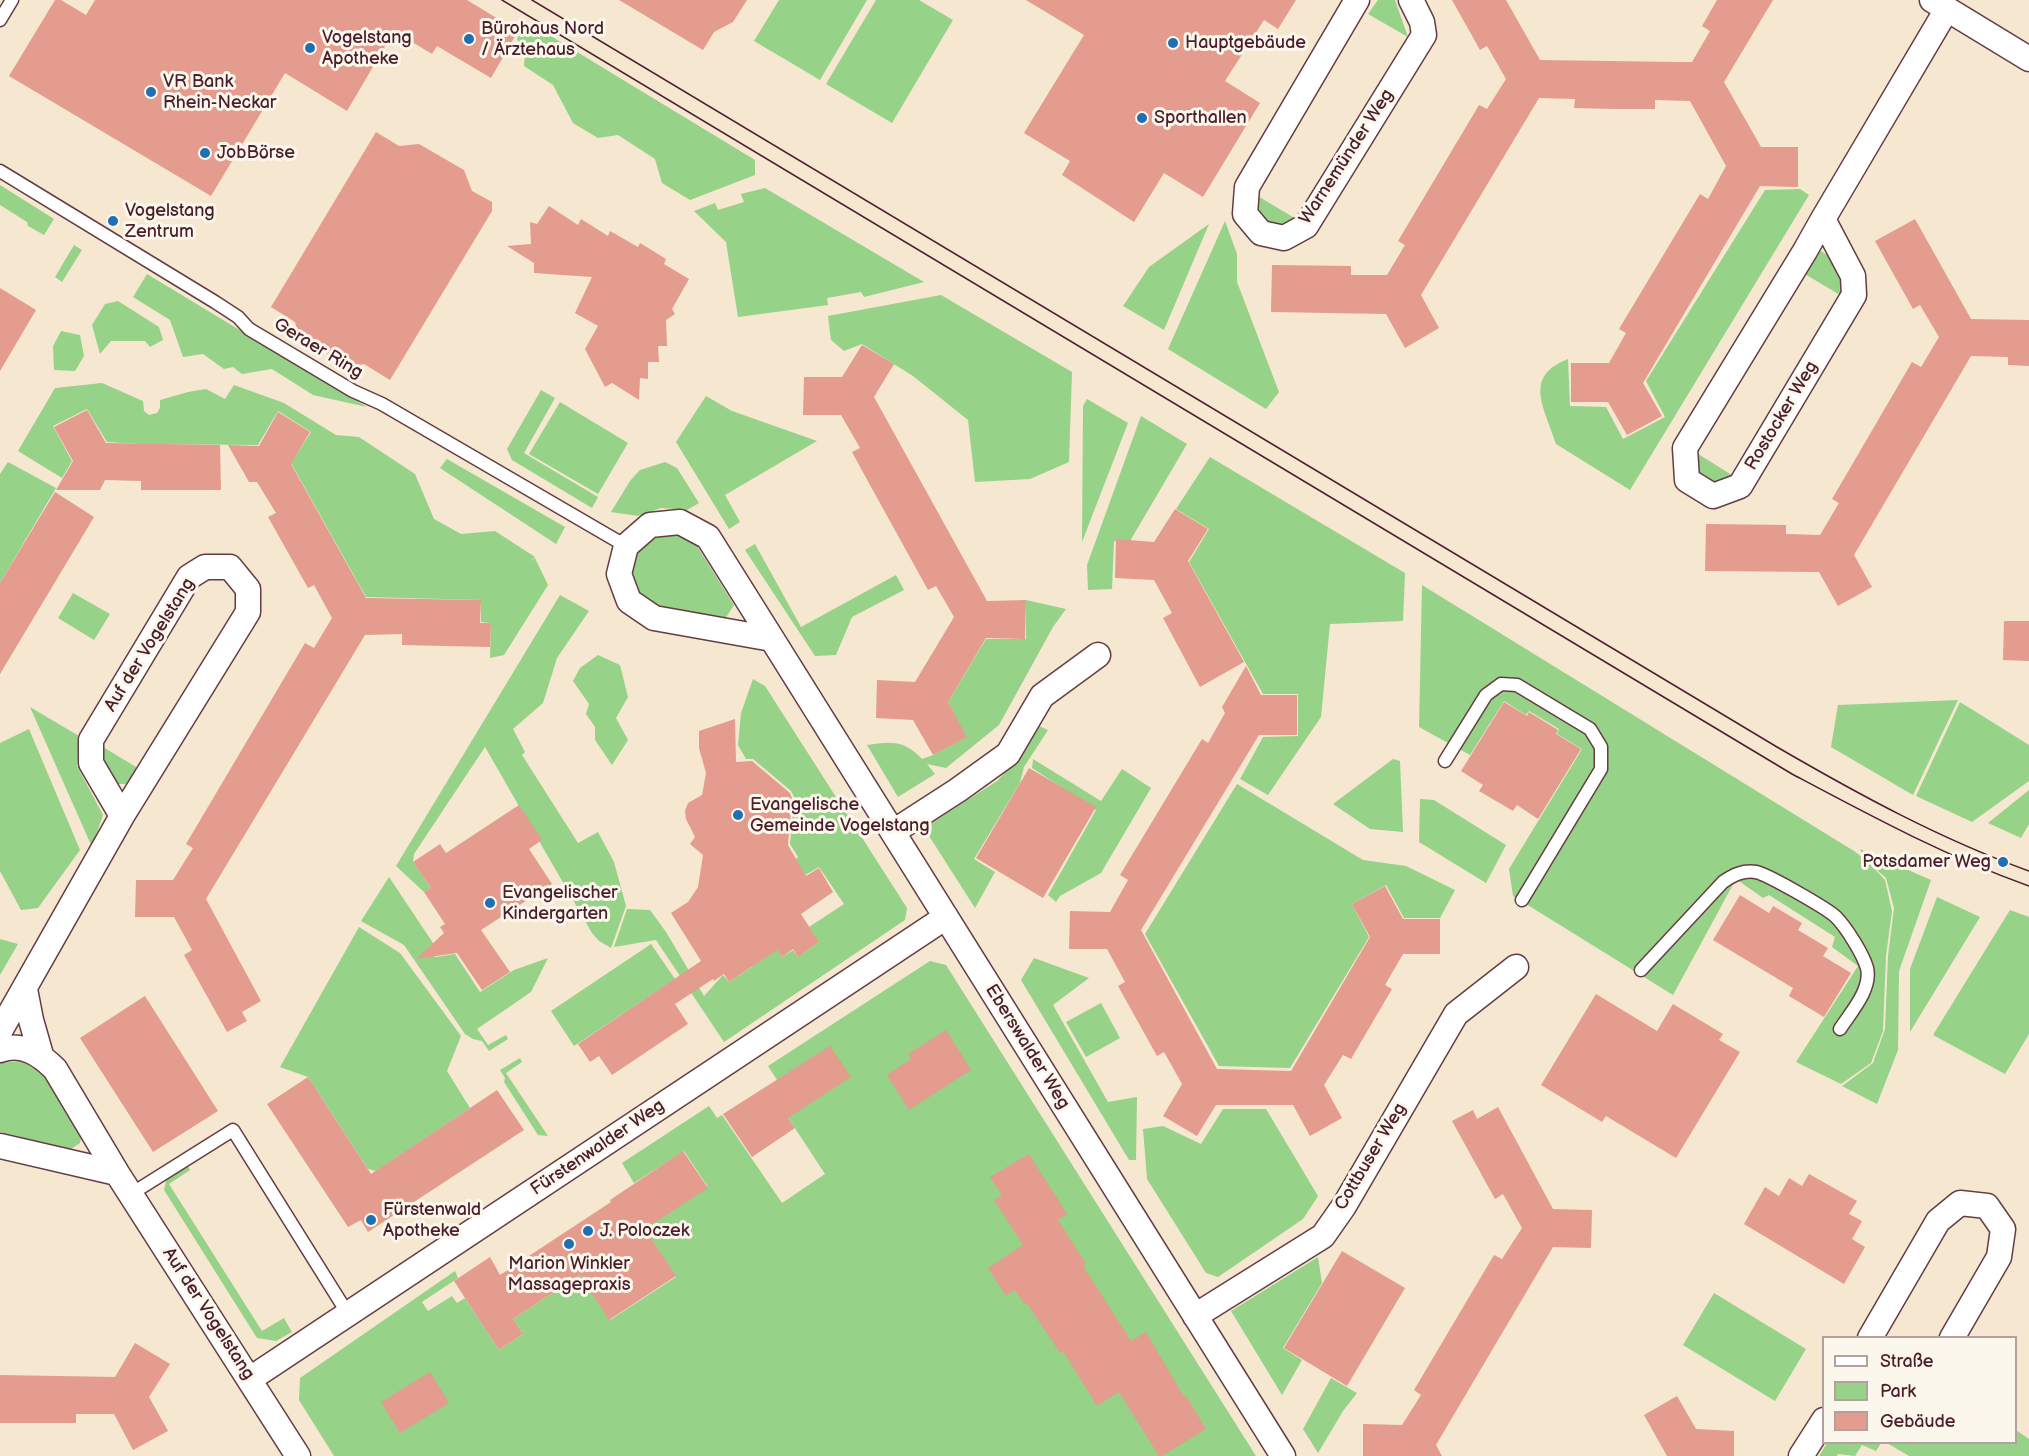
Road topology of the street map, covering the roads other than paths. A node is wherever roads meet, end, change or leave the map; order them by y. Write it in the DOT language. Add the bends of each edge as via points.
graph roads {
  1 [pos="12,0"];
  2 [pos="1357,0"];
  3 [pos="1411,0"];
  4 [pos="1939,5"];
  5 [pos="0,20"];
  6 [pos="2029,58"];
  7 [pos="0,171"];
  8 [pos="1824,219"];
  9 [pos="626,546"];
  10 [pos="772,639"];
  11 [pos="1098,654"];
  12 [pos="1445,761"];
  13 [pos="122,816"];
  14 [pos="893,832"];
  15 [pos="1522,900"];
  16 [pos="946,917"];
  17 [pos="1516,967"];
  18 [pos="1641,970"];
  19 [pos="25,989"];
  20 [pos="1840,1029"];
  21 [pos="0,1031"];
  22 [pos="0,1050"];
  23 [pos="41,1055"];
  24 [pos="0,1146"];
  25 [pos="117,1173"];
  26 [pos="131,1194"];
  27 [pos="348,1314"];
  28 [pos="1196,1316"];
  29 [pos="1871,1336"];
  30 [pos="1953,1336"];
  31 [pos="250,1379"];
  32 [pos="1822,1423"];
  33 [pos="298,1456"];
  34 [pos="1283,1456"];
  35 [pos="1801,1456"];
  1 -- 5 [label="lane"];
  2 -- 3 [label="street, Warnemünder Weg" via="1247,187 1245,214 1261,233 1284,238 1306,226 1424,34"];
  4 -- 6 [label="street"];
  4 -- 8 [label="street, Rostocker Weg"];
  7 -- 9 [label="lane, Geraer Ring" via="215,302 249,329"];
  8 -- 8 [label="street, Rostocker Weg" via="1685,448 1687,480 1713,496 1740,486 1854,295 1853,276"];
  9 -- 10 [label="street" via="619,574 629,602 654,618"];
  9 -- 10 [label="street, Eberswalder Weg" via="650,525 680,522 708,537"];
  10 -- 14 [label="street, Eberswalder Weg"];
  11 -- 14 [label="street" via="1042,696 1008,754"];
  12 -- 15 [label="lane" via="1486,695 1501,684 1517,685 1590,729 1602,747 1601,770"];
  13 -- 13 [label="street, Auf der Vogelstang" via="248,612 248,589 230,567 205,567 189,577 91,740 90,763"];
  13 -- 19 [label="street, Auf der Vogelstang"];
  14 -- 16 [label="street, Eberswalder Weg"];
  16 -- 27 [label="street, Fürstenwalder Weg"];
  16 -- 28 [label="street, Eberswalder Weg"];
  17 -- 28 [label="street, Cottbuser Weg" via="1456,1014 1323,1236"];
  18 -- 20 [label="lane" via="1723,882 1736,873 1757,872 1836,916 1857,946 1867,969 1866,987"];
  19 -- 21 [label="street, Auf der Vogelstang"];
  19 -- 23 [label="street, Auf der Vogelstang"];
  22 -- 23 [label="street" via="25,1048"];
  23 -- 25 [label="street, Auf der Vogelstang" via="55,1069"];
  24 -- 25 [label="street"];
  25 -- 26 [label="street, Auf der Vogelstang"];
  26 -- 27 [label="lane" via="233,1130"];
  26 -- 31 [label="street, Auf der Vogelstang"];
  27 -- 31 [label="street, Fürstenwalder Weg"];
  28 -- 34 [label="street, Eberswalder Weg"];
  29 -- 30 [label="street" via="1938,1221 1960,1203 1989,1202 2003,1229 1999,1257"];
  31 -- 33 [label="street, Auf der Vogelstang"];
  32 -- 35 [label="street"];
}
